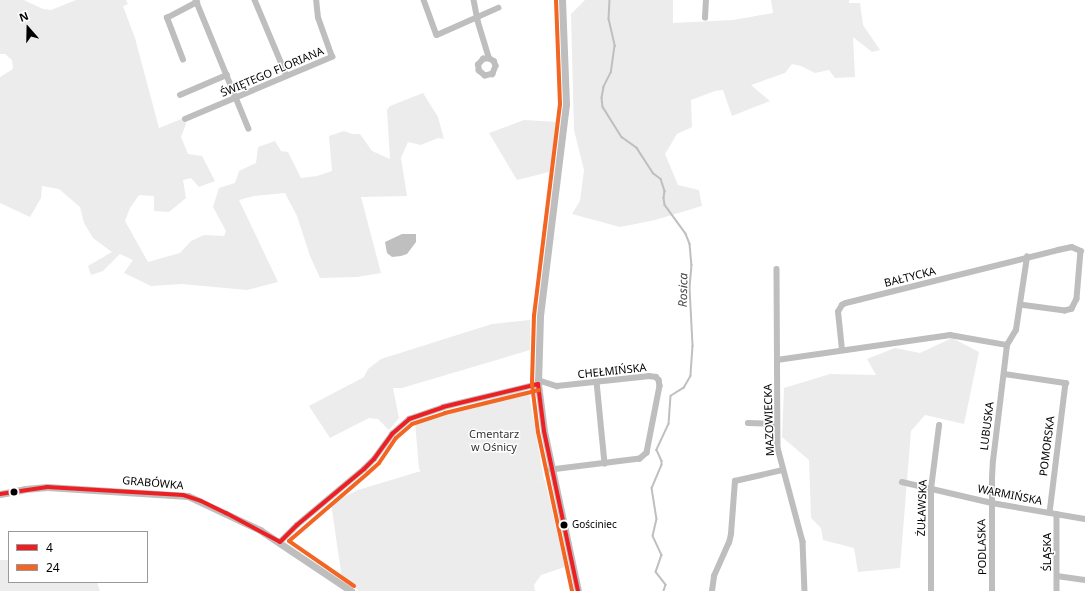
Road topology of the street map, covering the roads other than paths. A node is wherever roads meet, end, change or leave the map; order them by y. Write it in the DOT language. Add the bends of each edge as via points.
graph roads {
  1 [pos="255,0"];
  2 [pos="316,0"];
  3 [pos="424,0"];
  4 [pos="474,0"];
  5 [pos="562,0"];
  6 [pos="706,0"];
  7 [pos="197,1"];
  8 [pos="498,8"];
  9 [pos="478,18"];
  10 [pos="705,18"];
  11 [pos="489,58"];
  12 [pos="183,60"];
  13 [pos="227,75"];
  14 [pos="287,76"];
  15 [pos="180,95"];
  16 [pos="236,97"];
  17 [pos="185,119"];
  18 [pos="249,128"];
  19 [pos="1027,257"];
  20 [pos="777,268"];
  21 [pos="1020,305"];
  22 [pos="1007,345"];
  23 [pos="842,350"];
  24 [pos="777,360"];
  25 [pos="1004,374"];
  26 [pos="538,382"];
  27 [pos="597,382"];
  28 [pos="748,423"];
  29 [pos="777,424"];
  30 [pos="939,426"];
  31 [pos="605,464"];
  32 [pos="552,470"];
  33 [pos="783,470"];
  34 [pos="902,482"];
  35 [pos="931,489"];
  36 [pos="0,494"];
  37 [pos="992,503"];
  38 [pos="1050,513"];
  39 [pos="1057,514"];
  40 [pos="1085,519"];
  41 [pos="280,542"];
  42 [pos="1057,576"];
  43 [pos="1085,580"];
  44 [pos="351,591"];
  45 [pos="578,591"];
  46 [pos="712,591"];
  47 [pos="805,591"];
  48 [pos="931,591"];
  49 [pos="992,591"];
  50 [pos="1057,591"];
  1 -- 14 [label="street"];
  2 -- 14 [label="street, ŚWIĘTEGO FLORIANA" via="318,18 332,58"];
  3 -- 9 [label="street" via="437,35"];
  4 -- 9 [label="street"];
  5 -- 26 [label="street" via="566,104 540,322"];
  6 -- 10 [label="street"];
  7 -- 12 [label="street" via="167,18"];
  7 -- 13 [label="street"];
  8 -- 9 [label="street"];
  9 -- 11 [label="street"];
  13 -- 15 [label="street"];
  13 -- 16 [label="street"];
  14 -- 16 [label="street, ŚWIĘTEGO FLORIANA"];
  16 -- 17 [label="street, ŚWIĘTEGO FLORIANA"];
  16 -- 18 [label="street"];
  19 -- 21 [label="street"];
  19 -- 21 [label="street, BAŁTYCKA" via="1072,247 1078,248 1082,255 1079,289 1076,303 1072,309 1065,311"];
  19 -- 23 [label="street, BAŁTYCKA" via="844,304 838,312"];
  20 -- 24 [label="street, MAZOWIECKA"];
  21 -- 22 [label="street" via="1016,330"];
  22 -- 23 [label="street" via="950,335"];
  22 -- 25 [label="street, LUBUSKA"];
  23 -- 24 [label="street"];
  24 -- 29 [label="street, MAZOWIECKA"];
  25 -- 37 [label="street, LUBUSKA" via="993,461"];
  25 -- 38 [label="street, POMORSKA" via="1066,383"];
  26 -- 27 [label="street, CHEŁMIŃSKA" via="557,386"];
  26 -- 32 [label="street"];
  26 -- 41 [label="street" via="450,404 409,419 392,434 364,469"];
  27 -- 31 [label="street"];
  27 -- 31 [label="street, CHEŁMIŃSKA" via="649,376 660,380 647,453 633,461"];
  28 -- 29 [label="street"];
  29 -- 33 [label="street, MAZOWIECKA" via="778,448"];
  30 -- 35 [label="street, ŻUŁAWSKA"];
  31 -- 32 [label="street, CHEŁMIŃSKA"];
  32 -- 45 [label="street"];
  33 -- 46 [label="street" via="735,481 731,534 714,576"];
  33 -- 47 [label="street, MAZOWIECKA" via="803,542"];
  34 -- 35 [label="street, WARMIŃSKA"];
  35 -- 37 [label="street, WARMIŃSKA"];
  35 -- 48 [label="street, ŻUŁAWSKA"];
  36 -- 41 [label="street, GRABÓWKA" via="47,487 183,495 216,508"];
  37 -- 38 [label="street, WARMIŃSKA"];
  37 -- 49 [label="street, PODLASKA"];
  38 -- 39 [label="street, WARMIŃSKA"];
  39 -- 40 [label="street, WARMIŃSKA"];
  39 -- 42 [label="street, ŚLĄSKA"];
  41 -- 44 [label="street, GRABÓWKA"];
  42 -- 43 [label="street"];
  42 -- 50 [label="street, ŚLĄSKA"];
}
